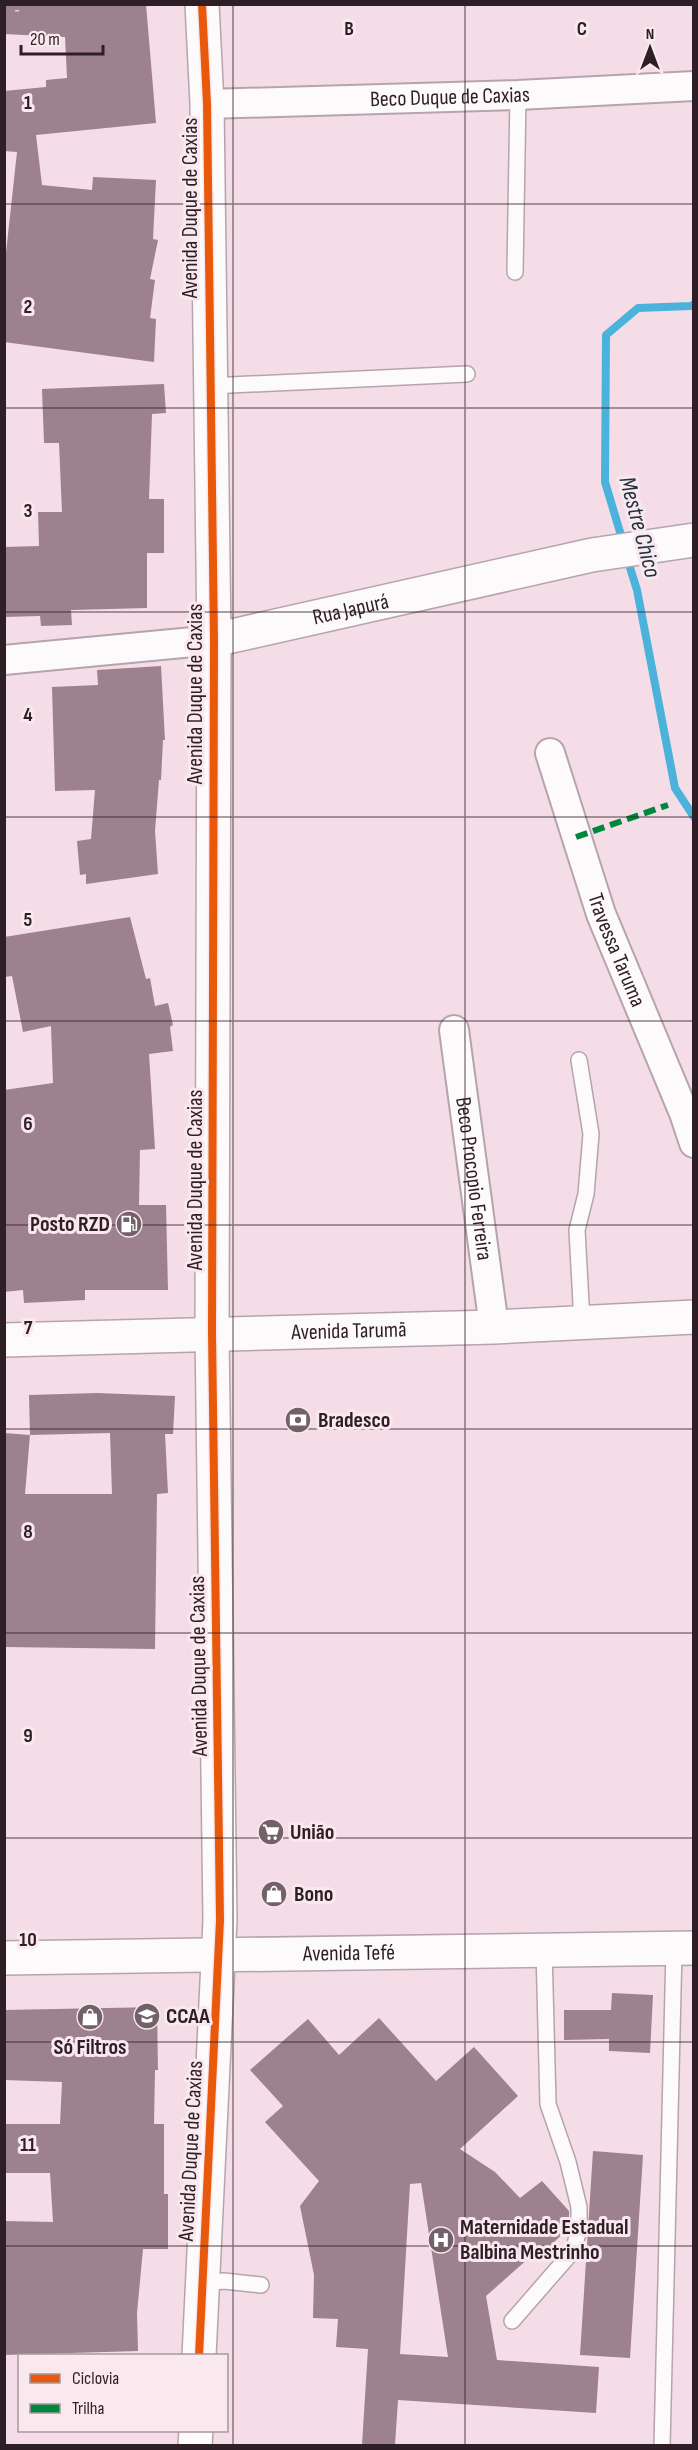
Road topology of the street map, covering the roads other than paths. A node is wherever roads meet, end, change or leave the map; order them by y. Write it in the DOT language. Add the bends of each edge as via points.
graph roads {
  1 [pos="202,4"];
  2 [pos="693,86"];
  3 [pos="518,95"];
  4 [pos="207,104"];
  5 [pos="515,272"];
  6 [pos="467,374"];
  7 [pos="209,386"];
  8 [pos="693,540"];
  9 [pos="214,640"];
  10 [pos="4,660"];
  11 [pos="550,753"];
  12 [pos="454,1030"];
  13 [pos="579,1060"];
  14 [pos="693,1143"];
  15 [pos="693,1317"];
  16 [pos="582,1322"];
  17 [pos="494,1327"];
  18 [pos="213,1333"];
  19 [pos="4,1340"];
  20 [pos="684,1948"];
  21 [pos="544,1950"];
  22 [pos="219,1954"];
  23 [pos="4,1958"];
  24 [pos="203,2283"];
  25 [pos="261,2285"];
  26 [pos="512,2320"];
  27 [pos="199,2354"];
  28 [pos="663,2445"];
  1 -- 4 [label="street, Avenida Duque de Caxias"];
  2 -- 3 [label="street, Beco Duque de Caxias"];
  3 -- 4 [label="street, Beco Duque de Caxias"];
  3 -- 5 [label="lane"];
  4 -- 7 [label="street, Avenida Duque de Caxias"];
  6 -- 7 [label="lane"];
  7 -- 9 [label="street, Avenida Duque de Caxias"];
  8 -- 9 [label="street, Rua Japurá" via="592,555"];
  9 -- 10 [label="street, Rua Japurá"];
  9 -- 18 [label="street, Avenida Duque de Caxias"];
  11 -- 14 [label="street, Travessa Taruma" via="601,914"];
  12 -- 17 [label="street, Beco Procopio Ferreira"];
  13 -- 16 [label="lane" via="591,1134 586,1194 577,1230"];
  15 -- 16 [label="street, Avenida Tarumã"];
  16 -- 17 [label="street, Avenida Tarumã"];
  17 -- 18 [label="street, Avenida Tarumã"];
  18 -- 19 [label="street, Avenida Tarumã"];
  18 -- 22 [label="street, Avenida Duque de Caxias"];
  20 -- 21 [label="street, Avenida Tefé"];
  20 -- 28 [label="lane"];
  21 -- 22 [label="street, Avenida Tefé"];
  21 -- 26 [label="lane" via="548,2104 568,2162 579,2207 579,2229 573,2251"];
  22 -- 23 [label="street, Avenida Tefé"];
  22 -- 24 [label="street, Avenida Duque de Caxias"];
  24 -- 25 [label="lane"];
  24 -- 27 [label="street, Avenida Duque de Caxias"];
}
